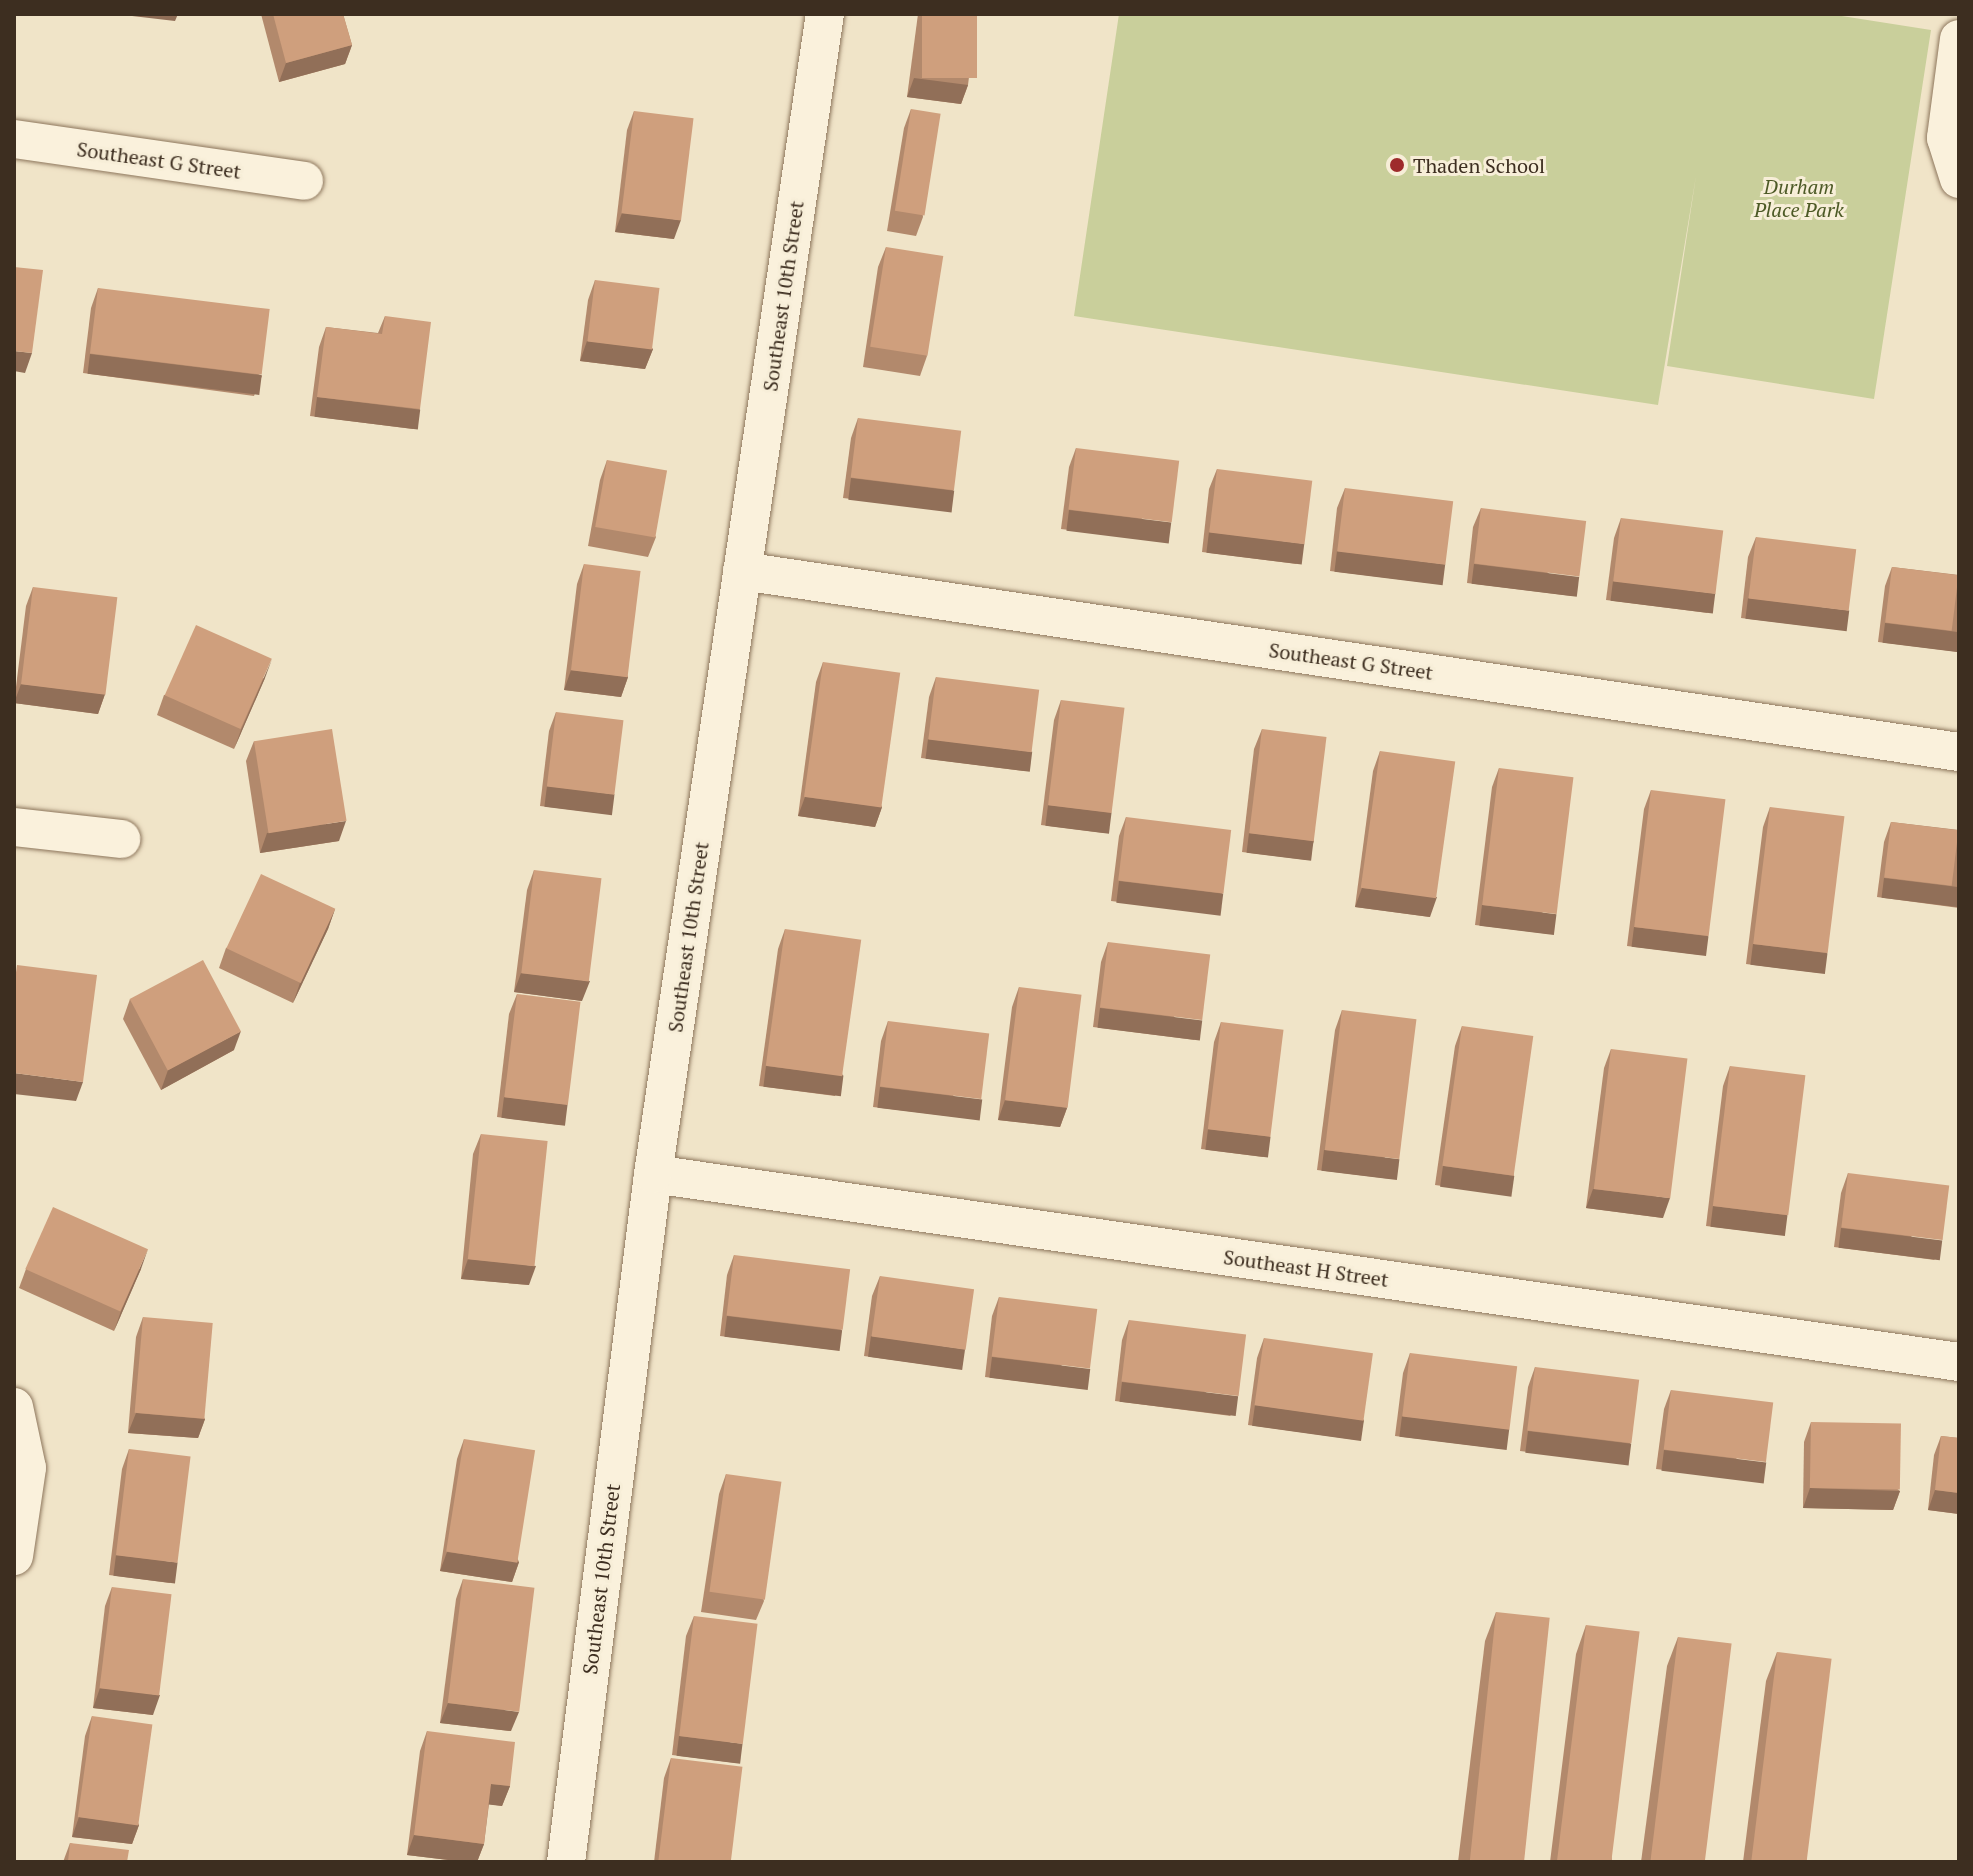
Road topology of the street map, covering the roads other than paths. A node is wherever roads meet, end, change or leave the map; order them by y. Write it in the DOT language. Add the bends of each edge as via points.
graph roads {
  1 [pos="825,14"];
  2 [pos="1959,39"];
  3 [pos="14,139"];
  4 [pos="1959,179"];
  5 [pos="304,181"];
  6 [pos="742,571"];
  7 [pos="1959,752"];
  8 [pos="14,827"];
  9 [pos="121,839"];
  10 [pos="653,1174"];
  11 [pos="1959,1362"];
  12 [pos="14,1408"];
  13 [pos="14,1556"];
  14 [pos="566,1862"];
  1 -- 6 [label="street, Southeast 10th Street"];
  2 -- 4 [label="street" via="1946,138"];
  3 -- 5 [label="street, Southeast G Street"];
  6 -- 7 [label="street, Southeast G Street"];
  6 -- 10 [label="street, Southeast 10th Street"];
  8 -- 9 [label="street"];
  10 -- 11 [label="street, Southeast H Street"];
  10 -- 14 [label="street, Southeast 10th Street"];
  12 -- 13 [label="street" via="27,1468"];
}
